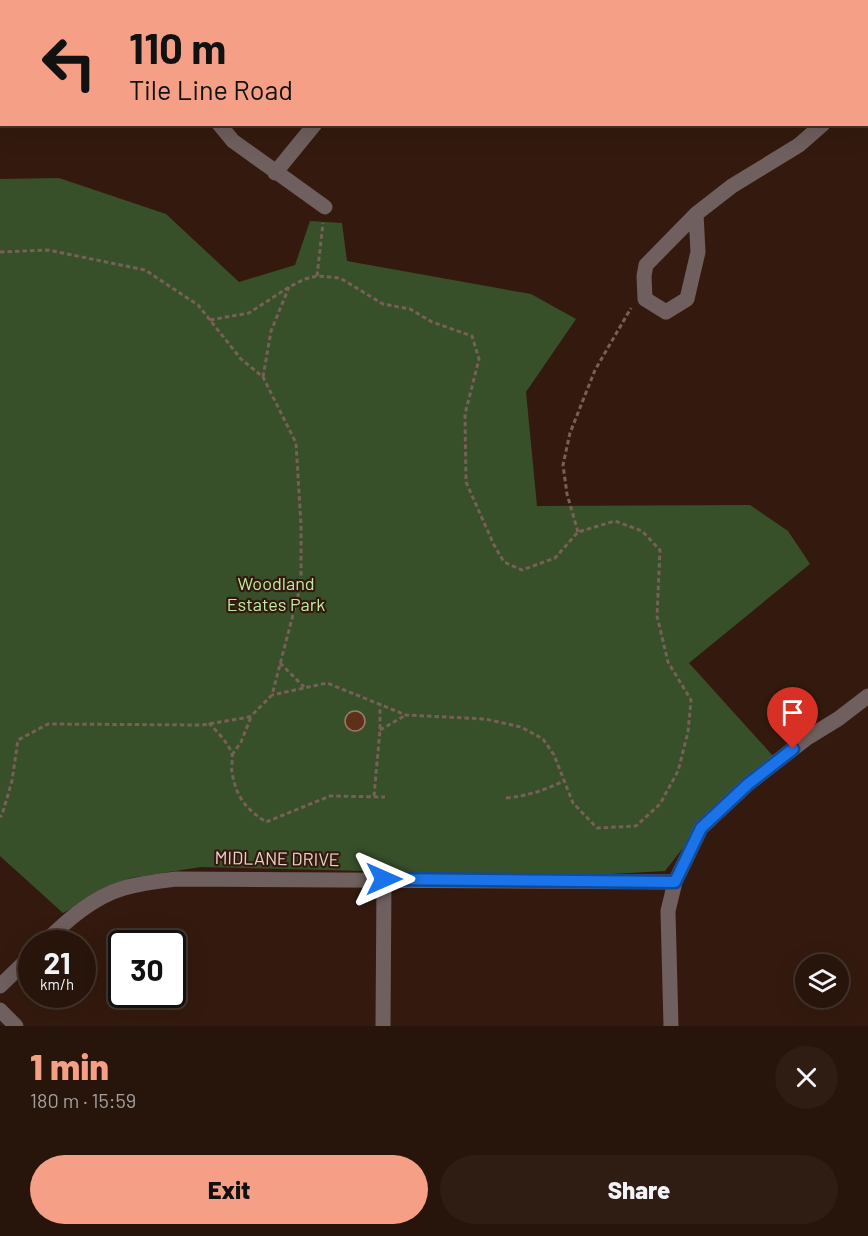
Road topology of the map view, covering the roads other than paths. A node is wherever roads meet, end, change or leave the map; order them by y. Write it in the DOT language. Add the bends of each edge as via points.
graph roads {
  1 [pos="221,126"];
  2 [pos="313,126"];
  3 [pos="821,126"];
  4 [pos="275,173"];
  5 [pos="325,207"];
  6 [pos="696,214"];
  7 [pos="868,696"];
  8 [pos="384,879"];
  9 [pos="675,882"];
  10 [pos="58,930"];
  11 [pos="18,969"];
  12 [pos="0,986"];
  13 [pos="0,1010"];
  14 [pos="16,1026"];
  15 [pos="383,1026"];
  16 [pos="671,1026"];
  1 -- 4 [label="street" via="233,141"];
  2 -- 4 [label="street"];
  3 -- 6 [label="street" via="800,145 732,186"];
  4 -- 5 [label="street"];
  6 -- 6 [label="street" via="698,252 687,299 666,312 645,299 646,265"];
  7 -- 9 [label="street" via="748,784 701,828"];
  8 -- 9 [label="street, MIDLANE DRIVE"];
  8 -- 10 [label="street, MIDLANE DRIVE" via="198,878 150,883 98,900"];
  8 -- 15 [label="street"];
  9 -- 16 [label="street" via="668,911"];
  11 -- 12 [label="street"];
  13 -- 14 [label="street"];
}
